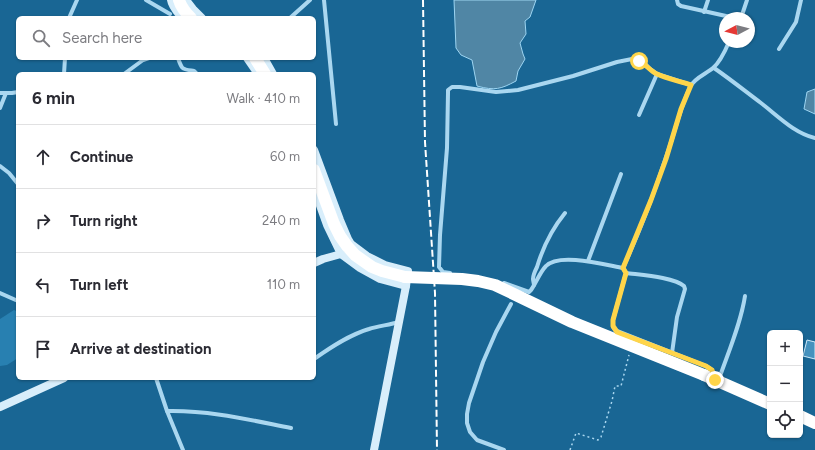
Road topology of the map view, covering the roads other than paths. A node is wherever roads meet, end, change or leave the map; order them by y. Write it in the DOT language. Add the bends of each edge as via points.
graph roads {
  1 [pos="77,0"];
  2 [pos="146,0"];
  3 [pos="186,0"];
  4 [pos="310,0"];
  5 [pos="324,0"];
  6 [pos="677,0"];
  7 [pos="708,0"];
  8 [pos="747,0"];
  9 [pos="802,0"];
  10 [pos="172,8"];
  11 [pos="704,12"];
  12 [pos="743,12"];
  13 [pos="719,15"];
  14 [pos="70,16"];
  15 [pos="180,16"];
  16 [pos="189,16"];
  17 [pos="200,16"];
  18 [pos="292,16"];
  19 [pos="726,48"];
  20 [pos="779,49"];
  21 [pos="65,60"];
  22 [pos="143,60"];
  23 [pos="179,60"];
  24 [pos="248,60"];
  25 [pos="256,60"];
  26 [pos="265,60"];
  27 [pos="714,68"];
  28 [pos="64,72"];
  29 [pos="127,72"];
  30 [pos="195,72"];
  31 [pos="257,72"];
  32 [pos="264,72"];
  33 [pos="272,72"];
  34 [pos="657,74"];
  35 [pos="691,85"];
  36 [pos="16,92"];
  37 [pos="0,93"];
  38 [pos="6,93"];
  39 [pos="0,108"];
  40 [pos="639,115"];
  41 [pos="336,124"];
  42 [pos="815,138"];
  43 [pos="316,155"];
  44 [pos="0,166"];
  45 [pos="620,174"];
  46 [pos="316,175"];
  47 [pos="16,181"];
  48 [pos="317,206"];
  49 [pos="565,213"];
  50 [pos="336,245"];
  51 [pos="341,254"];
  52 [pos="322,259"];
  53 [pos="588,261"];
  54 [pos="316,262"];
  55 [pos="623,268"];
  56 [pos="626,273"];
  57 [pos="456,274"];
  58 [pos="475,276"];
  59 [pos="487,278"];
  60 [pos="493,279"];
  61 [pos="534,285"];
  62 [pos="406,286"];
  63 [pos="0,293"];
  64 [pos="745,296"];
  65 [pos="16,300"];
  66 [pos="511,304"];
  67 [pos="399,322"];
  68 [pos="672,353"];
  69 [pos="316,358"];
  70 [pos="712,379"];
  71 [pos="60,380"];
  72 [pos="157,380"];
  73 [pos="767,403"];
  74 [pos="0,407"];
  75 [pos="167,411"];
  76 [pos="803,417"];
  77 [pos="815,423"];
  78 [pos="291,428"];
  79 [pos="183,450"];
  80 [pos="374,450"];
  81 [pos="504,450"];
  1 -- 14 [label="street"];
  2 -- 10 [label="street"];
  3 -- 17 [label="main road"];
  4 -- 18 [label="street"];
  5 -- 41 [label="street"];
  6 -- 11 [label="street" via="681,6"];
  7 -- 11 [label="street"];
  8 -- 12 [label="street"];
  9 -- 20 [label="street" via="796,22"];
  10 -- 15 [label="main road"];
  10 -- 16 [label="highway" via="180,4"];
  11 -- 13 [label="street"];
  19 -- 27 [label="street"];
  21 -- 28 [label="street"];
  22 -- 29 [label="street"];
  23 -- 30 [label="street" via="183,69"];
  24 -- 31 [label="main road"];
  25 -- 32 [label="highway"];
  26 -- 33 [label="main road"];
  27 -- 35 [label="street"];
  27 -- 42 [label="street" via="795,130"];
  34 -- 35 [label="street"];
  34 -- 40 [label="street"];
  34 -- 57 [label="street" via="644,63 632,59 518,90 496,92 454,87 448,90 439,267 443,272"];
  35 -- 55 [label="street" via="651,200"];
  36 -- 38 [label="street"];
  37 -- 38 [label="street"];
  38 -- 39 [label="street"];
  43 -- 62 [label="main road" via="351,244 385,265 408,271"];
  44 -- 47 [label="street"];
  45 -- 53 [label="street"];
  46 -- 70 [label="highway, bridge" via="340,236 355,255 372,267 405,277 462,279 492,284 572,322"];
  48 -- 50 [label="main road"];
  49 -- 61 [label="street" via="544,248 532,280"];
  50 -- 51 [label="main road"];
  50 -- 52 [label="main road"];
  51 -- 52 [label="main road"];
  51 -- 62 [label="main road" via="380,279"];
  52 -- 54 [label="main road"];
  53 -- 55 [label="street"];
  53 -- 61 [label="street" via="563,259 547,265"];
  55 -- 56 [label="street"];
  56 -- 68 [label="street" via="613,320 614,328 617,332"];
  56 -- 68 [label="street" via="659,277 684,286"];
  58 -- 59 [label="street"];
  60 -- 61 [label="street" via="526,292"];
  62 -- 67 [label="main road"];
  63 -- 65 [label="street"];
  64 -- 70 [label="street" via="735,333"];
  66 -- 81 [label="street" via="483,362 467,414 470,432 477,440"];
  67 -- 69 [label="street" via="357,334"];
  67 -- 80 [label="main road"];
  68 -- 70 [label="street" via="710,368"];
  70 -- 73 [label="highway"];
  71 -- 74 [label="main road"];
  72 -- 75 [label="street"];
  75 -- 78 [label="street" via="219,414"];
  75 -- 79 [label="street"];
  76 -- 77 [label="highway"];
}
